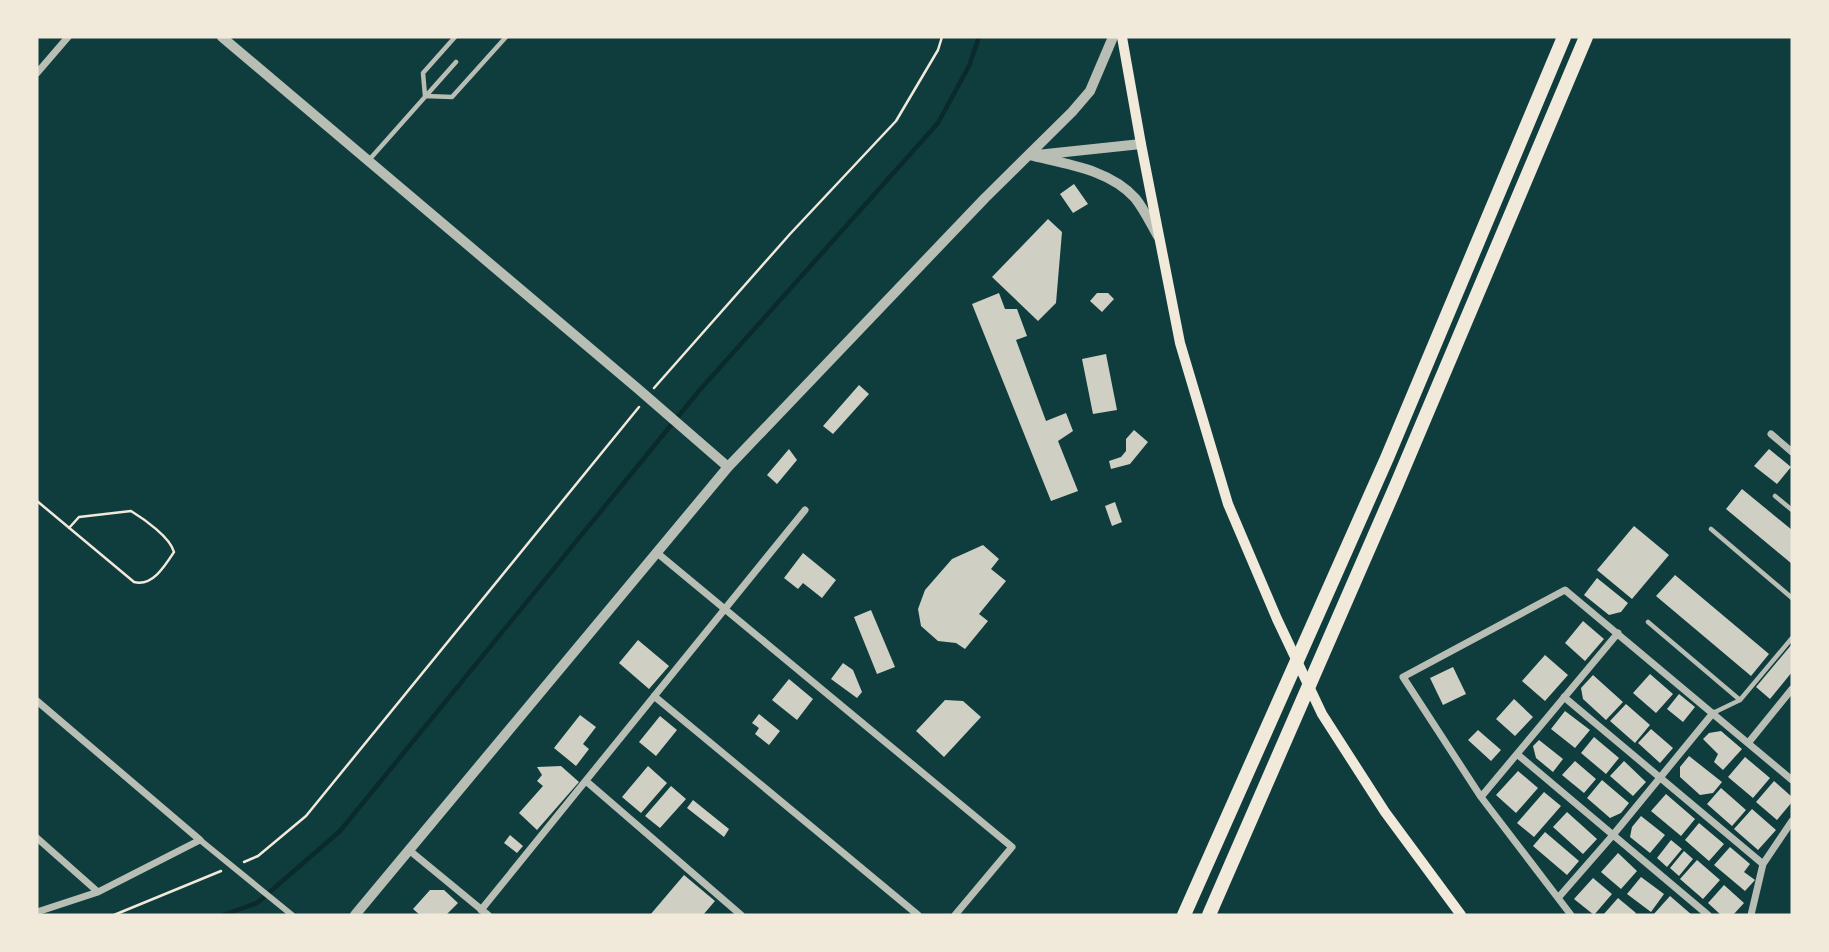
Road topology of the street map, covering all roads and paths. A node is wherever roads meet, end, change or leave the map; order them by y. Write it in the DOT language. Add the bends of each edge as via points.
graph roads {
  1 [pos="68,37"];
  2 [pos="222,37"];
  3 [pos="455,37"];
  4 [pos="506,37"];
  5 [pos="942,37"];
  6 [pos="1113,37"];
  7 [pos="1122,37"];
  8 [pos="1564,37"];
  9 [pos="1586,37"];
  10 [pos="456,62"];
  11 [pos="37,73"];
  12 [pos="425,96"];
  13 [pos="1141,144"];
  14 [pos="1029,155"];
  15 [pos="369,161"];
  16 [pos="1160,239"];
  17 [pos="652,391"];
  18 [pos="643,402"];
  19 [pos="1772,434"];
  20 [pos="1792,452"];
  21 [pos="728,467"];
  22 [pos="1775,496"];
  23 [pos="37,501"];
  24 [pos="805,510"];
  25 [pos="1792,510"];
  26 [pos="69,528"];
  27 [pos="1711,529"];
  28 [pos="656,552"];
  29 [pos="1792,598"];
  30 [pos="726,609"];
  31 [pos="1648,622"];
  32 [pos="1618,633"];
  33 [pos="1792,638"];
  34 [pos="1792,689"];
  35 [pos="654,696"];
  36 [pos="1564,697"];
  37 [pos="1740,699"];
  38 [pos="37,701"];
  39 [pos="1713,713"];
  40 [pos="1749,742"];
  41 [pos="1517,754"];
  42 [pos="1660,778"];
  43 [pos="1792,780"];
  44 [pos="586,781"];
  45 [pos="1481,797"];
  46 [pos="1792,821"];
  47 [pos="1613,835"];
  48 [pos="37,838"];
  49 [pos="200,840"];
  50 [pos="409,850"];
  51 [pos="1763,864"];
  52 [pos="234,866"];
  53 [pos="222,871"];
  54 [pos="98,892"];
  55 [pos="1558,898"];
  56 [pos="37,912"];
  57 [pos="484,913"];
  58 [pos="114,915"];
  59 [pos="292,915"];
  60 [pos="355,915"];
  61 [pos="741,915"];
  62 [pos="918,915"];
  63 [pos="955,915"];
  64 [pos="1184,915"];
  65 [pos="1209,915"];
  66 [pos="1461,915"];
  67 [pos="1571,915"];
  68 [pos="1708,915"];
  69 [pos="1751,915"];
  1 -- 11 [label="street"];
  2 -- 15 [label="street"];
  3 -- 12 [label="lane" via="423,73"];
  4 -- 12 [label="lane" via="452,97"];
  5 -- 17 [label="path" via="896,121"];
  6 -- 14 [label="street" via="1090,91"];
  7 -- 13 [label="main road"];
  8 -- 64 [label="highway" via="1387,458"];
  9 -- 65 [label="highway"];
  10 -- 12 [label="lane"];
  12 -- 15 [label="lane"];
  13 -- 14 [label="street"];
  13 -- 16 [label="main road"];
  14 -- 16 [label="street" via="1110,179 1135,198"];
  14 -- 21 [label="street"];
  15 -- 21 [label="street"];
  16 -- 66 [label="main road" via="1181,343 1228,505 1277,619 1322,713 1385,813"];
  18 -- 52 [label="path" via="306,816 258,856"];
  19 -- 20 [label="street"];
  21 -- 28 [label="street"];
  22 -- 25 [label="lane"];
  23 -- 26 [label="path"];
  24 -- 30 [label="street"];
  26 -- 26 [label="path" via="137,583 150,581 174,552 171,543 131,511 79,517"];
  27 -- 29 [label="lane"];
  28 -- 30 [label="street"];
  28 -- 50 [label="street"];
  30 -- 35 [label="street"];
  30 -- 63 [label="street" via="1012,848"];
  31 -- 37 [label="lane"];
  32 -- 36 [label="street"];
  32 -- 39 [label="street"];
  32 -- 45 [label="street" via="1565,590 1403,677"];
  33 -- 37 [label="lane"];
  34 -- 40 [label="street"];
  35 -- 44 [label="street"];
  35 -- 62 [label="street"];
  36 -- 41 [label="street"];
  36 -- 42 [label="street"];
  37 -- 39 [label="lane"];
  38 -- 49 [label="street"];
  39 -- 40 [label="street"];
  39 -- 42 [label="street"];
  40 -- 43 [label="street"];
  41 -- 45 [label="street"];
  41 -- 47 [label="street"];
  42 -- 47 [label="street"];
  42 -- 51 [label="street"];
  44 -- 57 [label="street"];
  44 -- 61 [label="street"];
  45 -- 55 [label="street"];
  46 -- 51 [label="street"];
  47 -- 55 [label="street"];
  47 -- 68 [label="street"];
  48 -- 54 [label="street"];
  49 -- 54 [label="street"];
  49 -- 59 [label="street"];
  50 -- 57 [label="street"];
  50 -- 60 [label="street"];
  51 -- 69 [label="street"];
  53 -- 58 [label="path"];
  54 -- 56 [label="street"];
  55 -- 67 [label="street"];
}
